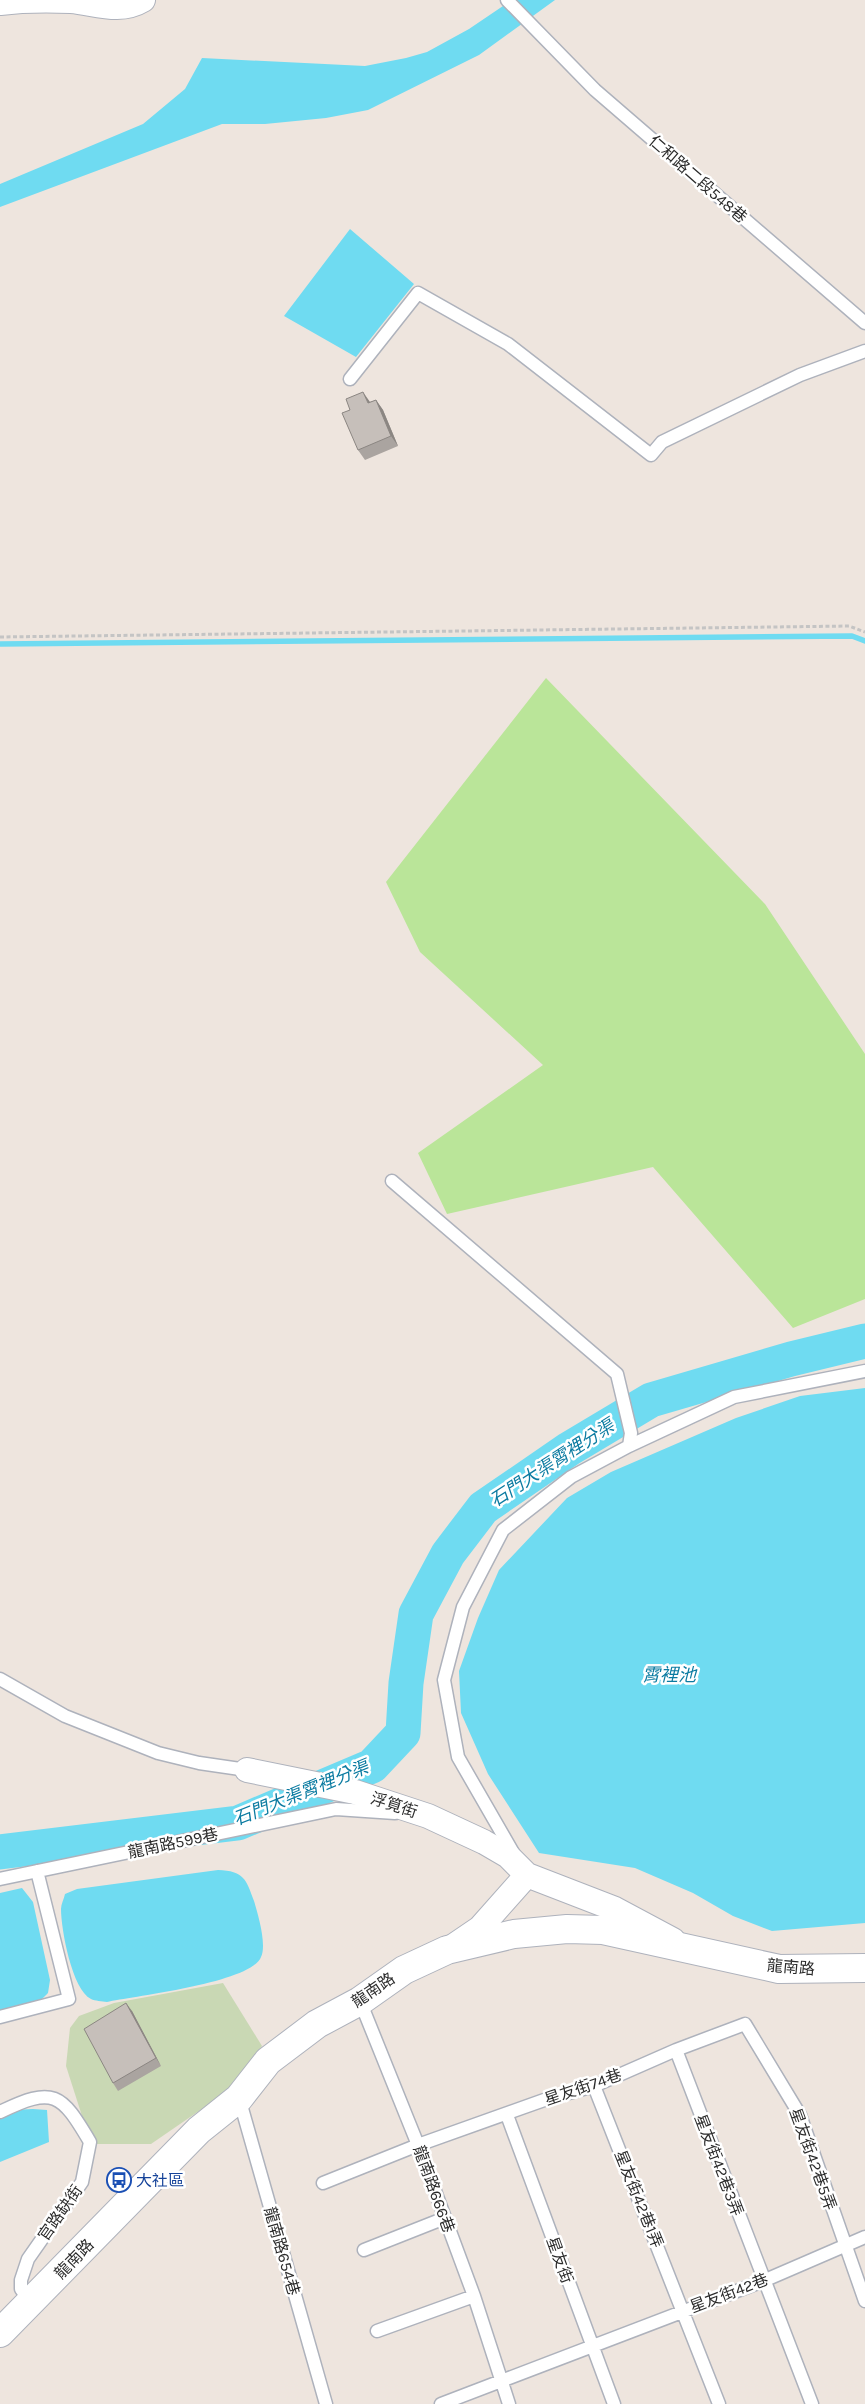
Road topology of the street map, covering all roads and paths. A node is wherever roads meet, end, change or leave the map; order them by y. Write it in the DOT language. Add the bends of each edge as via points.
graph roads {
  1 [pos="144,0"];
  2 [pos="507,0"];
  3 [pos="0,3"];
  4 [pos="865,323"];
  5 [pos="865,351"];
  6 [pos="350,379"];
  7 [pos="865,632"];
  8 [pos="0,637"];
  9 [pos="392,1181"];
  10 [pos="865,1371"];
  11 [pos="629,1446"];
  12 [pos="0,1679"];
  13 [pos="247,1770"];
  14 [pos="428,1816"];
  15 [pos="37,1871"];
  16 [pos="526,1875"];
  17 [pos="0,1879"];
  18 [pos="686,1947"];
  19 [pos="447,1950"];
  20 [pos="865,1968"];
  21 [pos="360,2000"];
  22 [pos="0,2017"];
  23 [pos="745,2024"];
  24 [pos="676,2050"];
  25 [pos="594,2086"];
  26 [pos="239,2098"];
  27 [pos="0,2112"];
  28 [pos="507,2115"];
  29 [pos="418,2145"];
  30 [pos="323,2183"];
  31 [pos="445,2218"];
  32 [pos="865,2237"];
  33 [pos="844,2245"];
  34 [pos="364,2250"];
  35 [pos="763,2281"];
  36 [pos="474,2296"];
  37 [pos="865,2301"];
  38 [pos="31,2303"];
  39 [pos="683,2311"];
  40 [pos="377,2331"];
  41 [pos="0,2332"];
  42 [pos="592,2346"];
  43 [pos="500,2382"];
  44 [pos="326,2404"];
  45 [pos="441,2404"];
  46 [pos="509,2404"];
  47 [pos="614,2404"];
  48 [pos="719,2404"];
  49 [pos="812,2404"];
  1 -- 3 [label="street" via="114,8 72,1"];
  2 -- 4 [label="lane, 仁和路二段548巷" via="595,90"];
  5 -- 6 [label="lane" via="800,374 662,442 651,455 508,344 418,293"];
  7 -- 8 [label="path" via="849,626"];
  9 -- 11 [label="lane" via="617,1374 631,1433"];
  10 -- 11 [label="lane" via="734,1397"];
  11 -- 16 [label="lane" via="571,1477 503,1530 462,1607 444,1680 458,1757"];
  12 -- 13 [label="lane, 浮筧街" via="65,1716 158,1753"];
  13 -- 14 [label="street, 浮筧街" via="355,1792"];
  14 -- 15 [label="lane, 龍南路599巷" via="336,1810"];
  14 -- 16 [label="street, 浮筧街" via="508,1856"];
  15 -- 17 [label="lane, 龍南路599巷"];
  15 -- 22 [label="lane" via="70,1998"];
  16 -- 18 [label="street, 浮筧街" via="615,1909"];
  16 -- 19 [label="street" via="480,1928"];
  18 -- 19 [label="main road, 龍南路" via="604,1930 567,1929 514,1934"];
  18 -- 20 [label="main road, 龍南路" via="779,1969"];
  19 -- 21 [label="main road, 龍南路" via="404,1970"];
  21 -- 26 [label="main road, 龍南路" via="317,2024 268,2061"];
  21 -- 29 [label="lane, 龍南路666巷"];
  23 -- 24 [label="lane, 星友街74巷"];
  23 -- 33 [label="lane, 星友街42巷5弄" via="800,2115"];
  24 -- 25 [label="lane, 星友街74巷"];
  24 -- 35 [label="lane, 星友街42巷3弄"];
  25 -- 28 [label="lane, 星友街74巷" via="547,2099"];
  25 -- 39 [label="lane, 星友街42巷1弄"];
  26 -- 38 [label="main road, 龍南路" via="199,2130"];
  26 -- 44 [label="lane, 龍南路654巷"];
  27 -- 38 [label="lane, 官路缺街" via="26,2099 53,2097 66,2105 90,2142 82,2182 28,2259 21,2280 22,2289"];
  28 -- 29 [label="lane, 星友街74巷"];
  28 -- 42 [label="lane, 星友街"];
  29 -- 30 [label="lane, 星友街74巷"];
  29 -- 31 [label="lane, 龍南路666巷"];
  31 -- 34 [label="lane"];
  31 -- 36 [label="lane, 龍南路666巷"];
  32 -- 33 [label="lane, 星友街42巷"];
  33 -- 35 [label="lane, 星友街42巷"];
  33 -- 37 [label="lane, 星友街42巷5弄"];
  35 -- 39 [label="lane, 星友街42巷"];
  35 -- 49 [label="lane, 星友街42巷3弄"];
  36 -- 40 [label="lane"];
  36 -- 43 [label="lane, 龍南路666巷"];
  38 -- 41 [label="main road, 龍南路"];
  39 -- 42 [label="lane, 星友街42巷"];
  39 -- 48 [label="lane, 星友街42巷1弄"];
  42 -- 43 [label="lane, 星友街42巷"];
  42 -- 47 [label="lane, 星友街"];
  43 -- 45 [label="lane, 星友街42巷"];
  43 -- 46 [label="lane, 龍南路666巷"];
}
